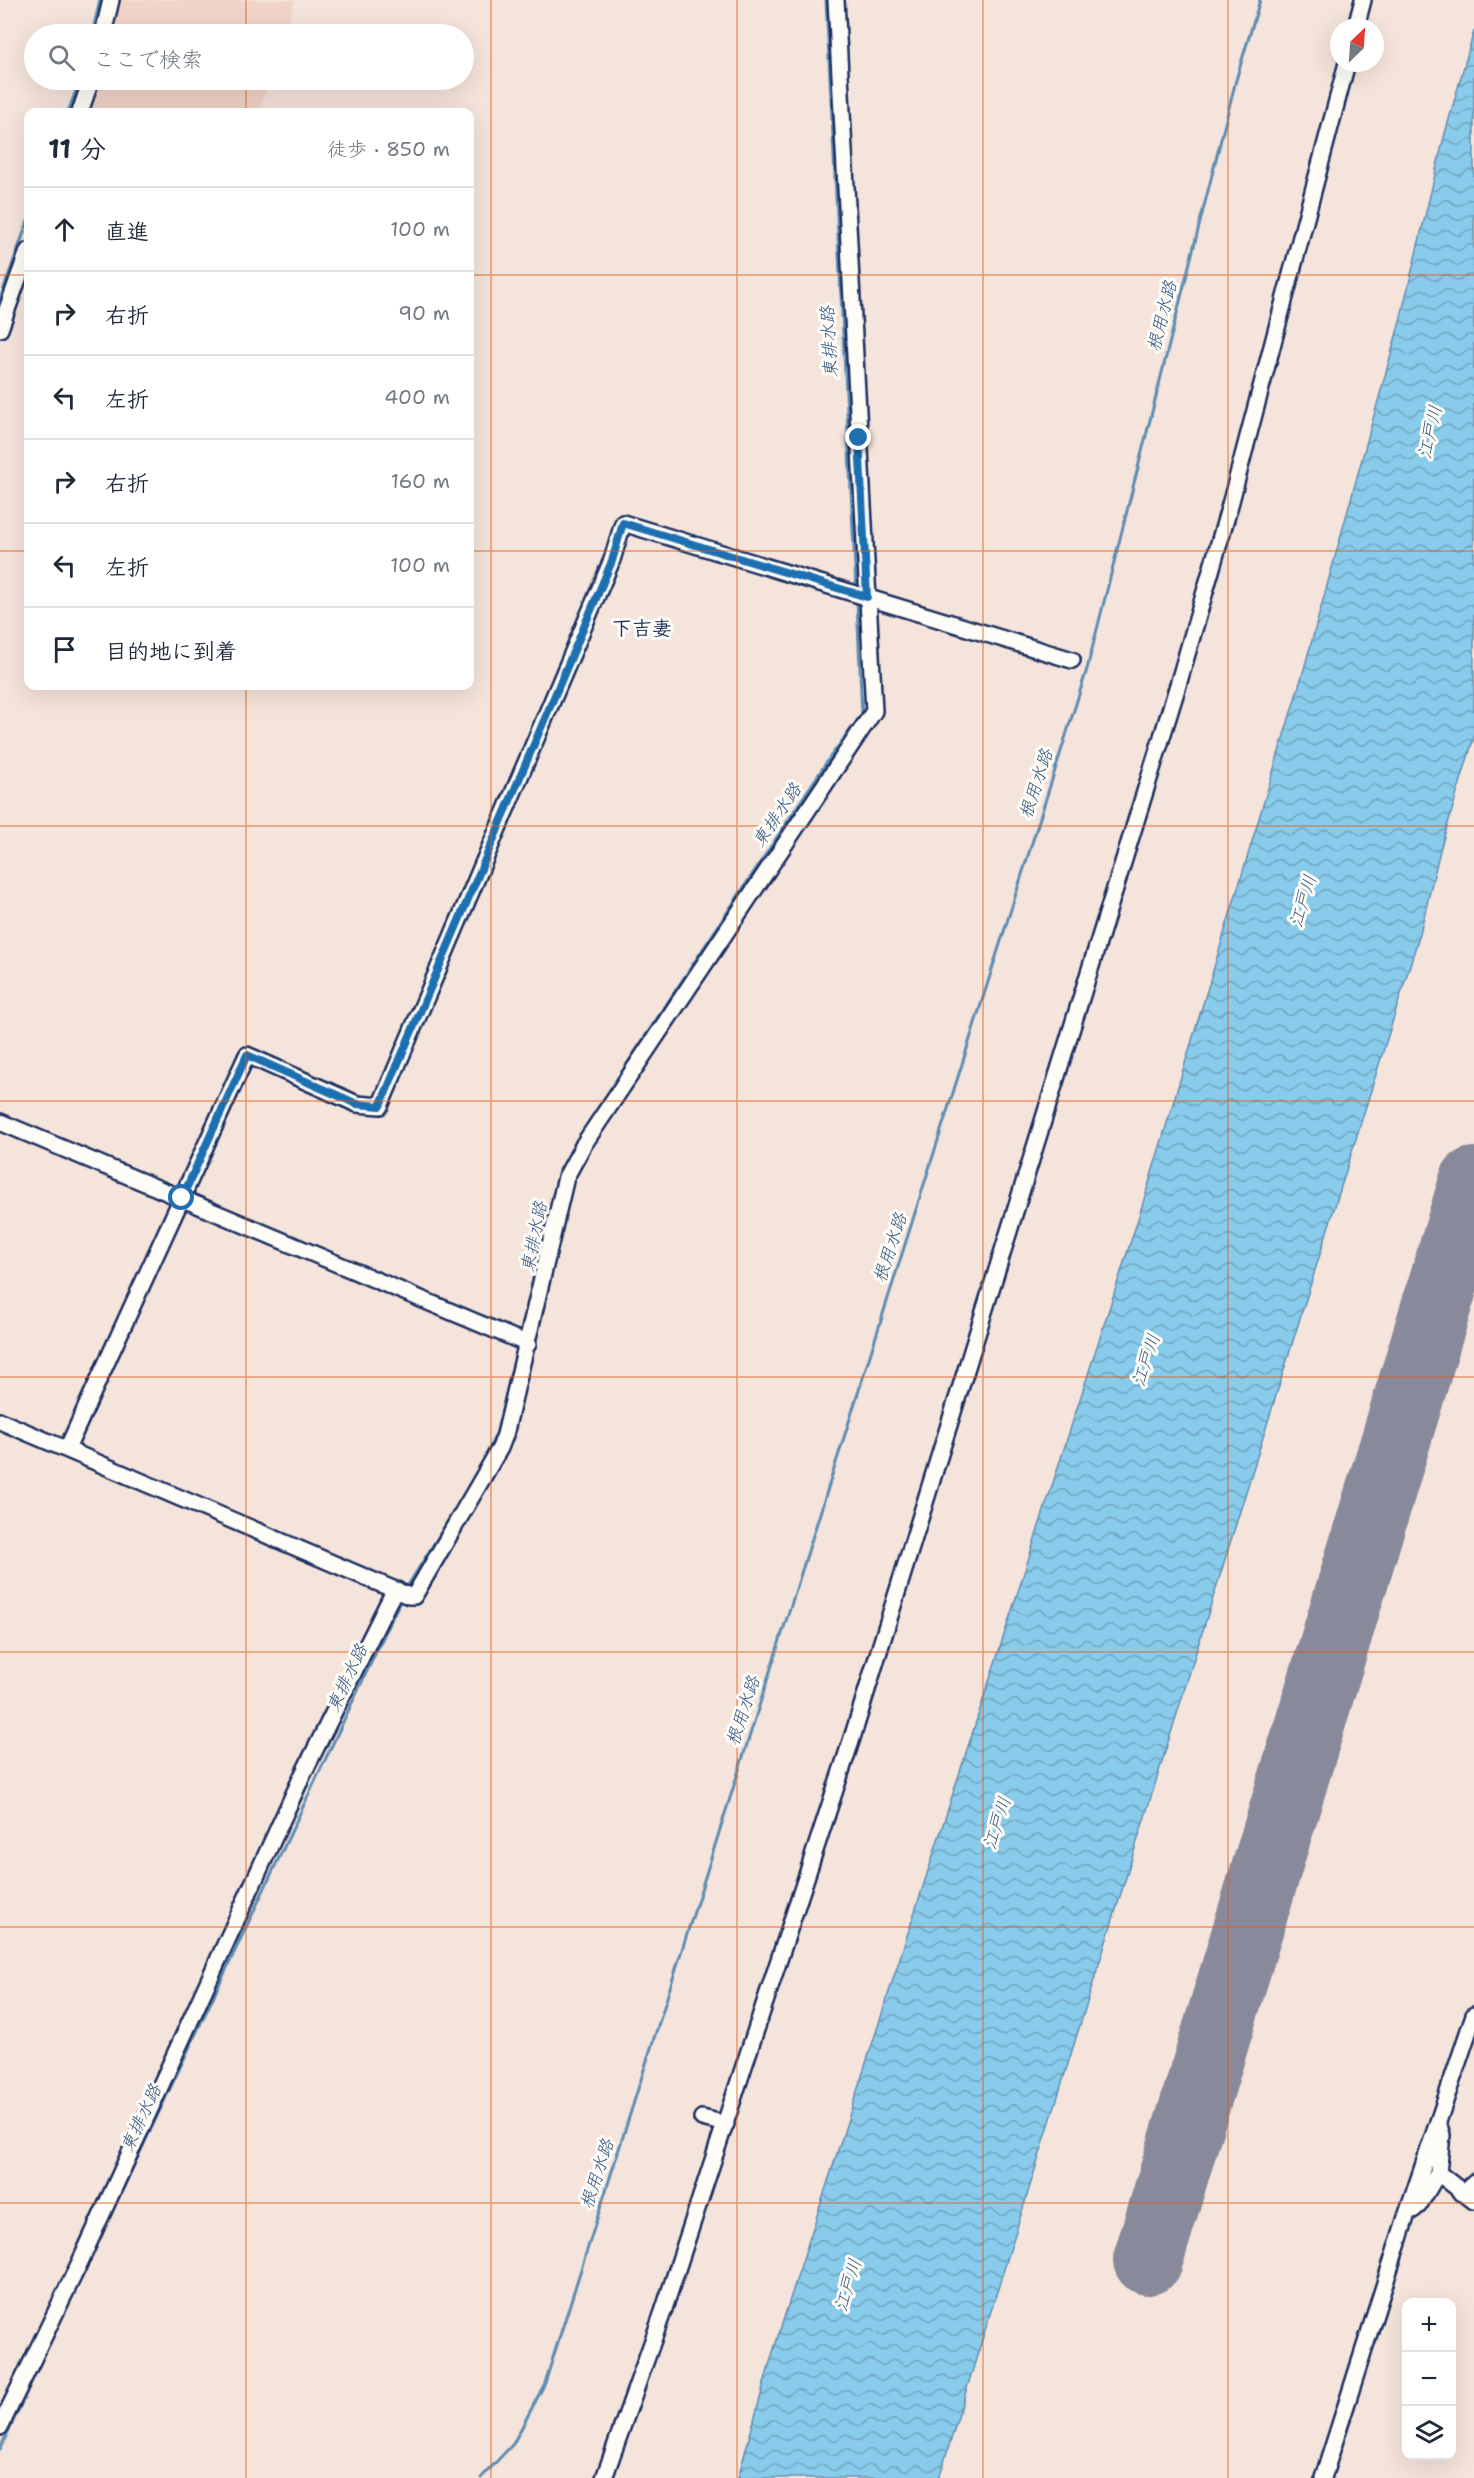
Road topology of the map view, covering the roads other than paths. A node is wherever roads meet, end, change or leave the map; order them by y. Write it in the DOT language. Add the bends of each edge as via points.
graph roads {
  1 [pos="111,0"];
  2 [pos="836,0"];
  3 [pos="1363,0"];
  4 [pos="1358,18"];
  5 [pos="105,24"];
  6 [pos="1345,72"];
  7 [pos="88,90"];
  8 [pos="81,108"];
  9 [pos="24,262"];
  10 [pos="0,329"];
  11 [pos="867,597"];
  12 [pos="1072,660"];
  13 [pos="0,1122"];
  14 [pos="182,1198"];
  15 [pos="528,1344"];
  16 [pos="0,1421"];
  17 [pos="67,1449"];
  18 [pos="402,1592"];
  19 [pos="1474,2015"];
  20 [pos="702,2118"];
  21 [pos="726,2124"];
  22 [pos="1438,2124"];
  23 [pos="1438,2173"];
  24 [pos="1474,2182"];
  25 [pos="1468,2197"];
  26 [pos="1406,2217"];
  27 [pos="0,2427"];
  28 [pos="604,2478"];
  29 [pos="1323,2478"];
  1 -- 5 [label="street"];
  2 -- 11 [label="street"];
  3 -- 4 [label="street"];
  6 -- 21 [label="street" via="1181,675 884,1636"];
  7 -- 8 [label="street"];
  9 -- 10 [label="street"];
  11 -- 12 [label="street"];
  11 -- 14 [label="street" via="623,523 612,561 380,1106 357,1104 247,1055"];
  11 -- 15 [label="street" via="874,711 584,1144 566,1177"];
  13 -- 14 [label="street"];
  14 -- 15 [label="street"];
  14 -- 17 [label="street"];
  15 -- 18 [label="street" via="500,1448 414,1596"];
  16 -- 17 [label="street"];
  17 -- 18 [label="street"];
  18 -- 27 [label="street" via="390,1599 303,1774 86,2249"];
  19 -- 22 [label="street"];
  20 -- 21 [label="street"];
  21 -- 28 [label="street"];
  22 -- 23 [label="street" via="1442,2135"];
  22 -- 26 [label="street"];
  23 -- 25 [label="street"];
  23 -- 26 [label="street" via="1419,2205"];
  24 -- 25 [label="street"];
  26 -- 29 [label="street"];
}
